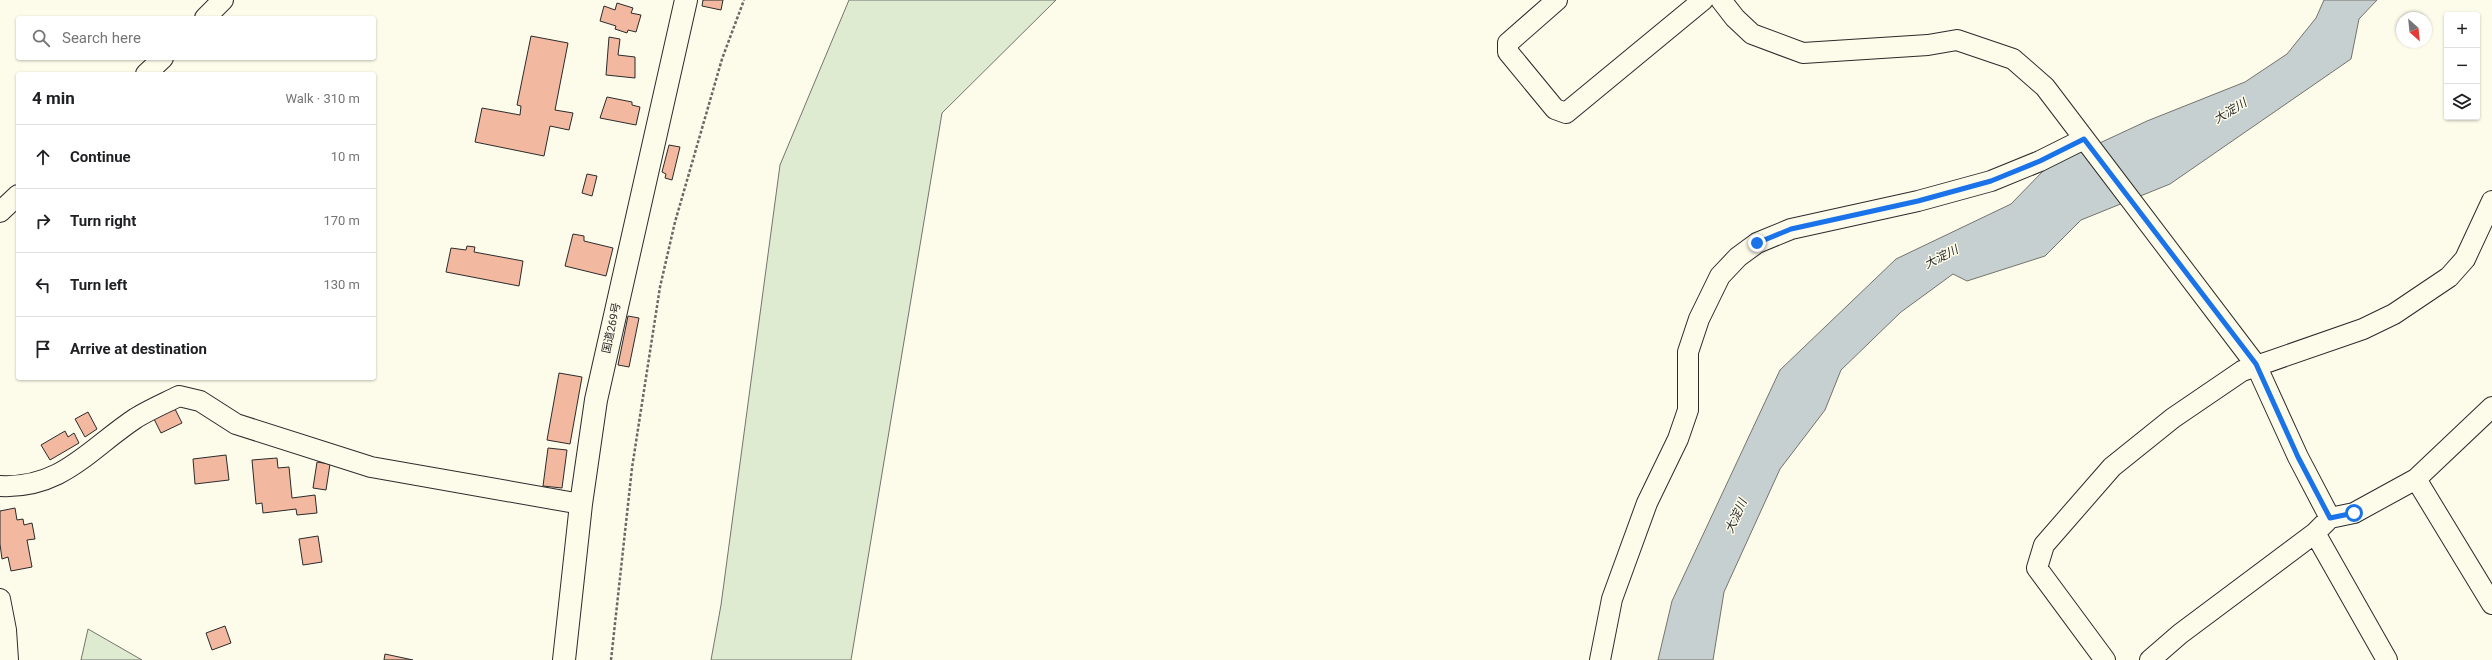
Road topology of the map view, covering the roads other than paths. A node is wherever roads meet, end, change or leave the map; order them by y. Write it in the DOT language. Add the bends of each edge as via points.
graph roads {
  1 [pos="224,0"];
  2 [pos="686,0"];
  3 [pos="1557,0"];
  4 [pos="1703,0"];
  5 [pos="1720,0"];
  6 [pos="207,16"];
  7 [pos="161,60"];
  8 [pos="148,72"];
  9 [pos="2084,139"];
  10 [pos="16,197"];
  11 [pos="2492,201"];
  12 [pos="0,212"];
  13 [pos="2256,364"];
  14 [pos="2492,407"];
  15 [pos="2416,479"];
  16 [pos="0,486"];
  17 [pos="581,504"];
  18 [pos="2330,518"];
  19 [pos="2315,533"];
  20 [pos="0,599"];
  21 [pos="2492,604"];
  22 [pos="8,660"];
  23 [pos="564,660"];
  24 [pos="1600,660"];
  25 [pos="2105,660"];
  26 [pos="2150,660"];
  27 [pos="2387,660"];
  1 -- 6 [label="street"];
  2 -- 17 [label="highway, 国道269号" via="596,400"];
  3 -- 4 [label="street" via="1508,43 1508,52 1555,109 1566,113"];
  5 -- 9 [label="street" via="1752,34 1803,53 1928,45 1957,40 2012,59 2045,87"];
  7 -- 8 [label="street"];
  9 -- 13 [label="street"];
  9 -- 24 [label="street" via="1991,181 1918,201 1791,229 1757,243 1738,257 1720,276 1699,319 1688,352 1688,410 1678,439 1647,504 1612,598"];
  10 -- 12 [label="street"];
  11 -- 13 [label="street" via="2465,259 2449,277 2394,314 2362,329"];
  13 -- 18 [label="street" via="2298,457"];
  13 -- 25 [label="street" via="2173,418 2112,467 2044,545 2037,568"];
  14 -- 15 [label="street"];
  15 -- 18 [label="street" via="2354,513"];
  15 -- 21 [label="street"];
  16 -- 17 [label="street" via="15,487 40,483 60,475 137,418 179,396 200,401 236,424 371,467"];
  17 -- 23 [label="highway, 国道269号"];
  18 -- 19 [label="street"];
  19 -- 26 [label="street" via="2180,634"];
  19 -- 27 [label="street"];
  20 -- 22 [label="street"];
}
